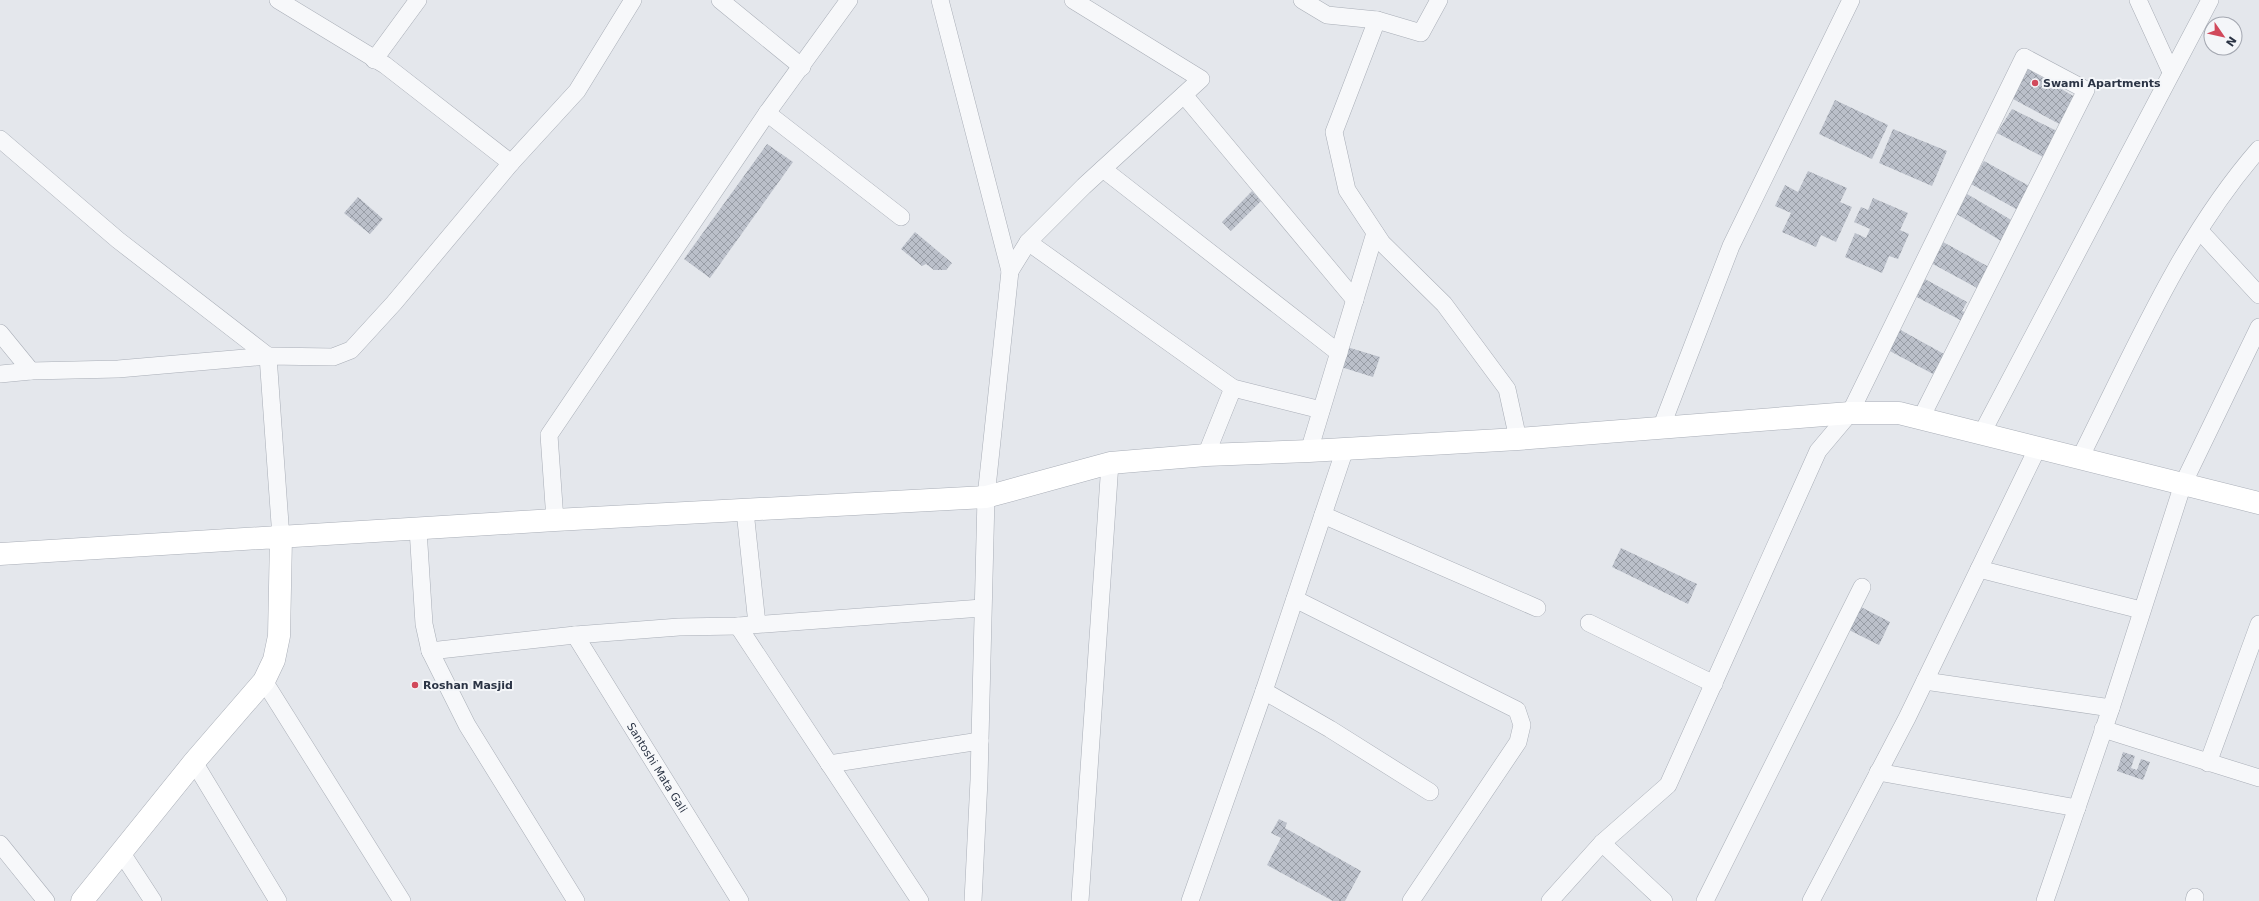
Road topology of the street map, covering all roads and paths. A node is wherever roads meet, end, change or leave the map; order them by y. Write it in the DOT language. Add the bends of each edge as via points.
graph roads {
  1 [pos="278,0"];
  2 [pos="418,0"];
  3 [pos="633,0"];
  4 [pos="849,0"];
  5 [pos="940,0"];
  6 [pos="1073,0"];
  7 [pos="1302,0"];
  8 [pos="1439,0"];
  9 [pos="1851,0"];
  10 [pos="2138,0"];
  11 [pos="2210,0"];
  12 [pos="731,3"];
  13 [pos="1377,20"];
  14 [pos="374,60"];
  15 [pos="802,67"];
  16 [pos="2171,72"];
  17 [pos="1184,95"];
  18 [pos="767,113"];
  19 [pos="0,139"];
  20 [pos="2259,149"];
  21 [pos="511,163"];
  22 [pos="1102,169"];
  23 [pos="901,217"];
  24 [pos="2200,231"];
  25 [pos="1375,233"];
  26 [pos="1028,242"];
  27 [pos="1010,271"];
  28 [pos="2259,295"];
  29 [pos="1355,300"];
  30 [pos="2259,327"];
  31 [pos="0,333"];
  32 [pos="1339,353"];
  33 [pos="268,356"];
  34 [pos="31,371"];
  35 [pos="0,374"];
  36 [pos="1233,388"];
  37 [pos="1321,410"];
  38 [pos="1850,413"];
  39 [pos="1921,418"];
  40 [pos="1661,428"];
  41 [pos="1982,433"];
  42 [pos="1518,440"];
  43 [pos="2038,447"];
  44 [pos="1345,449"];
  45 [pos="1309,452"];
  46 [pos="1206,455"];
  47 [pos="2080,458"];
  48 [pos="1110,463"];
  49 [pos="2183,484"];
  50 [pos="986,497"];
  51 [pos="2259,503"];
  52 [pos="745,511"];
  53 [pos="1323,515"];
  54 [pos="555,520"];
  55 [pos="418,529"];
  56 [pos="281,538"];
  57 [pos="0,554"];
  58 [pos="1979,569"];
  59 [pos="1862,587"];
  60 [pos="1295,599"];
  61 [pos="982,608"];
  62 [pos="1537,608"];
  63 [pos="2141,610"];
  64 [pos="1589,622"];
  65 [pos="757,624"];
  66 [pos="2259,624"];
  67 [pos="738,626"];
  68 [pos="575,635"];
  69 [pos="430,651"];
  70 [pos="2254,652"];
  71 [pos="264,681"];
  72 [pos="1925,681"];
  73 [pos="1714,684"];
  74 [pos="1264,691"];
  75 [pos="2111,708"];
  76 [pos="2104,730"];
  77 [pos="980,741"];
  78 [pos="194,762"];
  79 [pos="2208,763"];
  80 [pos="830,764"];
  81 [pos="1878,772"];
  82 [pos="2259,778"];
  83 [pos="1430,792"];
  84 [pos="2077,808"];
  85 [pos="1602,842"];
  86 [pos="0,844"];
  87 [pos="121,852"];
  88 [pos="46,901"];
  89 [pos="82,901"];
  90 [pos="153,901"];
  91 [pos="278,901"];
  92 [pos="402,901"];
  93 [pos="576,901"];
  94 [pos="740,901"];
  95 [pos="920,901"];
  96 [pos="972,901"];
  97 [pos="1080,901"];
  98 [pos="1190,901"];
  99 [pos="1411,901"];
  100 [pos="1550,901"];
  101 [pos="1664,901"];
  102 [pos="1705,901"];
  103 [pos="1811,901"];
  104 [pos="2045,901"];
  1 -- 14 [label="street"];
  2 -- 14 [label="street"];
  3 -- 21 [label="street" via="577,91"];
  4 -- 15 [label="street"];
  5 -- 27 [label="street"];
  6 -- 17 [label="street" via="1201,79"];
  7 -- 13 [label="street" via="1327,15"];
  8 -- 13 [label="street" via="1422,34"];
  9 -- 40 [label="street" via="1731,246"];
  10 -- 16 [label="street"];
  11 -- 16 [label="street"];
  12 -- 15 [label="street"];
  13 -- 25 [label="street" via="1334,132 1347,190"];
  14 -- 21 [label="street" via="385,65"];
  15 -- 18 [label="street"];
  16 -- 41 [label="street"];
  17 -- 22 [label="street"];
  17 -- 29 [label="street"];
  18 -- 23 [label="street"];
  18 -- 54 [label="street" via="549,435"];
  19 -- 33 [label="street" via="118,240"];
  20 -- 24 [label="street" via="2233,179"];
  21 -- 33 [label="street" via="351,350 333,357"];
  22 -- 26 [label="street"];
  22 -- 32 [label="street"];
  24 -- 28 [label="street"];
  24 -- 47 [label="street" via="2164,290"];
  25 -- 29 [label="street"];
  25 -- 42 [label="street" via="1444,304 1507,389"];
  26 -- 27 [label="street"];
  26 -- 36 [label="street"];
  27 -- 50 [label="street"];
  29 -- 32 [label="street"];
  30 -- 49 [label="street"];
  31 -- 34 [label="street"];
  32 -- 37 [label="street"];
  33 -- 34 [label="street" via="118,369"];
  33 -- 56 [label="street"];
  34 -- 35 [label="street"];
  36 -- 37 [label="street"];
  36 -- 46 [label="street"];
  37 -- 45 [label="street"];
  38 -- 39 [label="street" via="1899,413"];
  38 -- 39 [label="street" via="2024,57 2086,90"];
  38 -- 40 [label="street"];
  38 -- 73 [label="street" via="1818,451"];
  39 -- 41 [label="street"];
  40 -- 42 [label="street"];
  41 -- 43 [label="street"];
  42 -- 44 [label="street"];
  43 -- 47 [label="street"];
  43 -- 58 [label="street"];
  44 -- 45 [label="street"];
  44 -- 53 [label="street"];
  45 -- 46 [label="street"];
  46 -- 48 [label="street"];
  47 -- 49 [label="street"];
  48 -- 50 [label="street"];
  48 -- 97 [label="street"];
  49 -- 51 [label="street"];
  49 -- 63 [label="street"];
  50 -- 52 [label="street"];
  50 -- 61 [label="street"];
  52 -- 54 [label="street"];
  52 -- 65 [label="street"];
  53 -- 60 [label="street"];
  53 -- 62 [label="street"];
  54 -- 55 [label="street"];
  55 -- 56 [label="street"];
  55 -- 69 [label="street" via="424,624"];
  56 -- 57 [label="street"];
  56 -- 71 [label="street" via="279,636 274,660"];
  58 -- 63 [label="street"];
  58 -- 72 [label="street"];
  59 -- 102 [label="street"];
  60 -- 74 [label="street"];
  60 -- 99 [label="street" via="1517,710 1522,725 1518,742"];
  61 -- 65 [label="street"];
  61 -- 77 [label="street"];
  63 -- 75 [label="street"];
  64 -- 73 [label="street"];
  65 -- 67 [label="street"];
  66 -- 70 [label="street"];
  67 -- 68 [label="street" via="679,627"];
  67 -- 80 [label="street"];
  68 -- 69 [label="street"];
  68 -- 94 [label="street, Santoshi Mata Gali"];
  69 -- 93 [label="street" via="467,725"];
  70 -- 79 [label="street"];
  71 -- 78 [label="street"];
  71 -- 92 [label="street"];
  72 -- 75 [label="street"];
  72 -- 81 [label="street"];
  73 -- 85 [label="street" via="1668,785"];
  74 -- 83 [label="street"];
  74 -- 98 [label="street"];
  75 -- 76 [label="street"];
  76 -- 79 [label="street"];
  76 -- 84 [label="street"];
  77 -- 80 [label="street"];
  77 -- 96 [label="street"];
  78 -- 87 [label="street"];
  78 -- 91 [label="street"];
  79 -- 82 [label="street"];
  80 -- 95 [label="street"];
  81 -- 84 [label="street"];
  81 -- 103 [label="street"];
  84 -- 104 [label="street"];
  85 -- 100 [label="street"];
  85 -- 101 [label="street"];
  86 -- 88 [label="street"];
  87 -- 89 [label="street"];
  87 -- 90 [label="street"];
}
